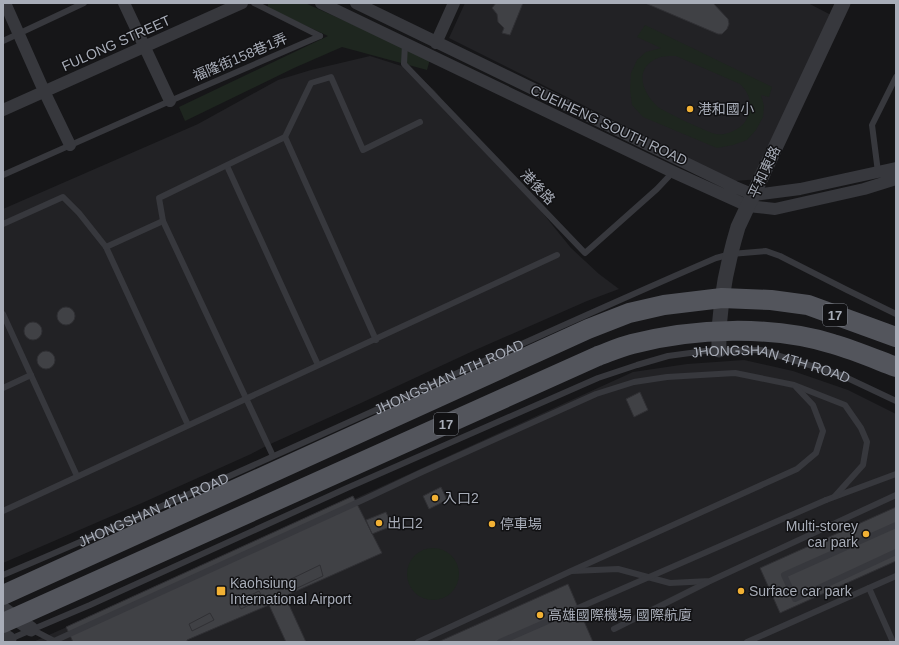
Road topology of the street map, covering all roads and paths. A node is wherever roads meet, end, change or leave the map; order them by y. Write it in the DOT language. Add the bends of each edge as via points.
graph roads {
  1 [pos="5,3"];
  2 [pos="84,3"];
  3 [pos="124,3"];
  4 [pos="242,3"];
  5 [pos="254,3"];
  6 [pos="321,3"];
  7 [pos="349,3"];
  8 [pos="356,3"];
  9 [pos="454,3"];
  10 [pos="844,3"];
  11 [pos="344,14"];
  12 [pos="18,34"];
  13 [pos="3,41"];
  14 [pos="436,43"];
  15 [pos="405,44"];
  16 [pos="145,47"];
  17 [pos="896,77"];
  18 [pos="44,91"];
  19 [pos="170,101"];
  20 [pos="3,110"];
  21 [pos="420,122"];
  22 [pos="285,137"];
  23 [pos="70,146"];
  24 [pos="227,166"];
  25 [pos="896,168"];
  26 [pos="673,172"];
  27 [pos="878,172"];
  28 [pos="3,175"];
  29 [pos="896,179"];
  30 [pos="751,201"];
  31 [pos="163,221"];
  32 [pos="3,224"];
  33 [pos="106,247"];
  34 [pos="731,254"];
  35 [pos="557,255"];
  36 [pos="722,298"];
  37 [pos="3,314"];
  38 [pos="896,314"];
  39 [pos="718,330"];
  40 [pos="896,337"];
  41 [pos="376,340"];
  42 [pos="719,350"];
  43 [pos="318,366"];
  44 [pos="896,367"];
  45 [pos="31,375"];
  46 [pos="794,385"];
  47 [pos="3,388"];
  48 [pos="246,398"];
  49 [pos="896,401"];
  50 [pos="188,425"];
  51 [pos="273,456"];
  52 [pos="896,474"];
  53 [pos="77,476"];
  54 [pos="896,495"];
  55 [pos="834,496"];
  56 [pos="3,511"];
  57 [pos="896,525"];
  58 [pos="896,552"];
  59 [pos="569,572"];
  60 [pos="3,575"];
  61 [pos="896,576"];
  62 [pos="710,581"];
  63 [pos="869,588"];
  64 [pos="3,595"];
  65 [pos="6,628"];
  66 [pos="31,629"];
  67 [pos="614,629"];
  68 [pos="53,642"];
  69 [pos="418,642"];
  70 [pos="500,642"];
  71 [pos="747,642"];
  72 [pos="893,642"];
  1 -- 12 [label="street"];
  2 -- 12 [label="lane"];
  3 -- 16 [label="street"];
  4 -- 16 [label="street, FULONG STREET"];
  5 -- 19 [label="lane, 福隆街158巷1弄" via="320,36"];
  6 -- 11 [label="street, CUEIHENG SOUTH ROAD"];
  7 -- 11 [label="street"];
  8 -- 14 [label="street, CUEIHENG SOUTH ROAD"];
  9 -- 14 [label="street"];
  10 -- 30 [label="street, 平和東路"];
  11 -- 15 [label="street, CUEIHENG SOUTH ROAD"];
  12 -- 13 [label="lane"];
  12 -- 18 [label="street"];
  14 -- 30 [label="street, CUEIHENG SOUTH ROAD" via="735,187"];
  15 -- 26 [label="street, CUEIHENG SOUTH ROAD"];
  15 -- 26 [label="lane, 港後路" via="404,64 585,253"];
  16 -- 18 [label="street, FULONG STREET"];
  16 -- 19 [label="street"];
  17 -- 27 [label="lane" via="872,125"];
  18 -- 20 [label="street, FULONG STREET"];
  18 -- 23 [label="street"];
  19 -- 23 [label="lane, 福隆街158巷1弄"];
  21 -- 22 [label="lane" via="363,150 331,77 311,83"];
  22 -- 24 [label="lane"];
  22 -- 41 [label="lane"];
  23 -- 28 [label="lane, 福隆街158巷1弄"];
  24 -- 31 [label="lane" via="159,198"];
  24 -- 43 [label="lane"];
  25 -- 27 [label="street"];
  26 -- 30 [label="street, CUEIHENG SOUTH ROAD"];
  27 -- 30 [label="street"];
  29 -- 30 [label="street, CUEIHENG SOUTH ROAD" via="775,209"];
  30 -- 34 [label="street, 平和東路" via="738,227"];
  31 -- 33 [label="lane"];
  31 -- 48 [label="lane"];
  32 -- 33 [label="lane" via="64,197"];
  33 -- 50 [label="lane"];
  34 -- 36 [label="street, 平和東路"];
  34 -- 38 [label="lane, JHONGSHAN 4TH ROAD" via="766,251 780,256"];
  34 -- 51 [label="lane, JHONGSHAN 4TH ROAD" via="666,280"];
  35 -- 41 [label="lane"];
  36 -- 39 [label="street, 平和東路"];
  36 -- 40 [label="main road, JHONGSHAN 4TH ROAD / 17" via="772,300 808,305"];
  36 -- 64 [label="main road, JHONGSHAN 4TH ROAD / 17" via="664,305 629,313 588,329"];
  37 -- 45 [label="lane"];
  39 -- 42 [label="street, 平和東路"];
  39 -- 44 [label="main road, JHONGSHAN 4TH ROAD / 17" via="796,335 833,343"];
  39 -- 65 [label="main road, JHONGSHAN 4TH ROAD / 17" via="666,336 631,344 598,356"];
  41 -- 43 [label="lane"];
  42 -- 49 [label="lane, JHONGSHAN 4TH ROAD" via="761,350 840,375"];
  42 -- 66 [label="lane, JHONGSHAN 4TH ROAD" via="668,356 598,378"];
  43 -- 48 [label="lane"];
  45 -- 47 [label="lane"];
  45 -- 53 [label="lane"];
  46 -- 55 [label="lane" via="845,405 867,442 863,465"];
  46 -- 59 [label="lane" via="813,405 823,431 816,453 797,469"];
  46 -- 68 [label="lane" via="736,372 634,382 596,394"];
  48 -- 50 [label="lane"];
  48 -- 51 [label="lane"];
  50 -- 53 [label="lane"];
  51 -- 60 [label="lane, JHONGSHAN 4TH ROAD"];
  52 -- 55 [label="lane"];
  53 -- 56 [label="lane"];
  54 -- 62 [label="lane"];
  55 -- 70 [label="lane, bridge"];
  57 -- 58 [label="lane" via="784,575 795,599"];
  59 -- 62 [label="lane" via="618,569 670,582"];
  59 -- 69 [label="lane"];
  61 -- 63 [label="lane"];
  62 -- 67 [label="lane"];
  63 -- 71 [label="lane"];
  63 -- 72 [label="lane"];
  65 -- 66 [label="street"];
  65 -- 66 [label="lane, JHONGSHAN 4TH ROAD"];
  66 -- 68 [label="lane"];
}
